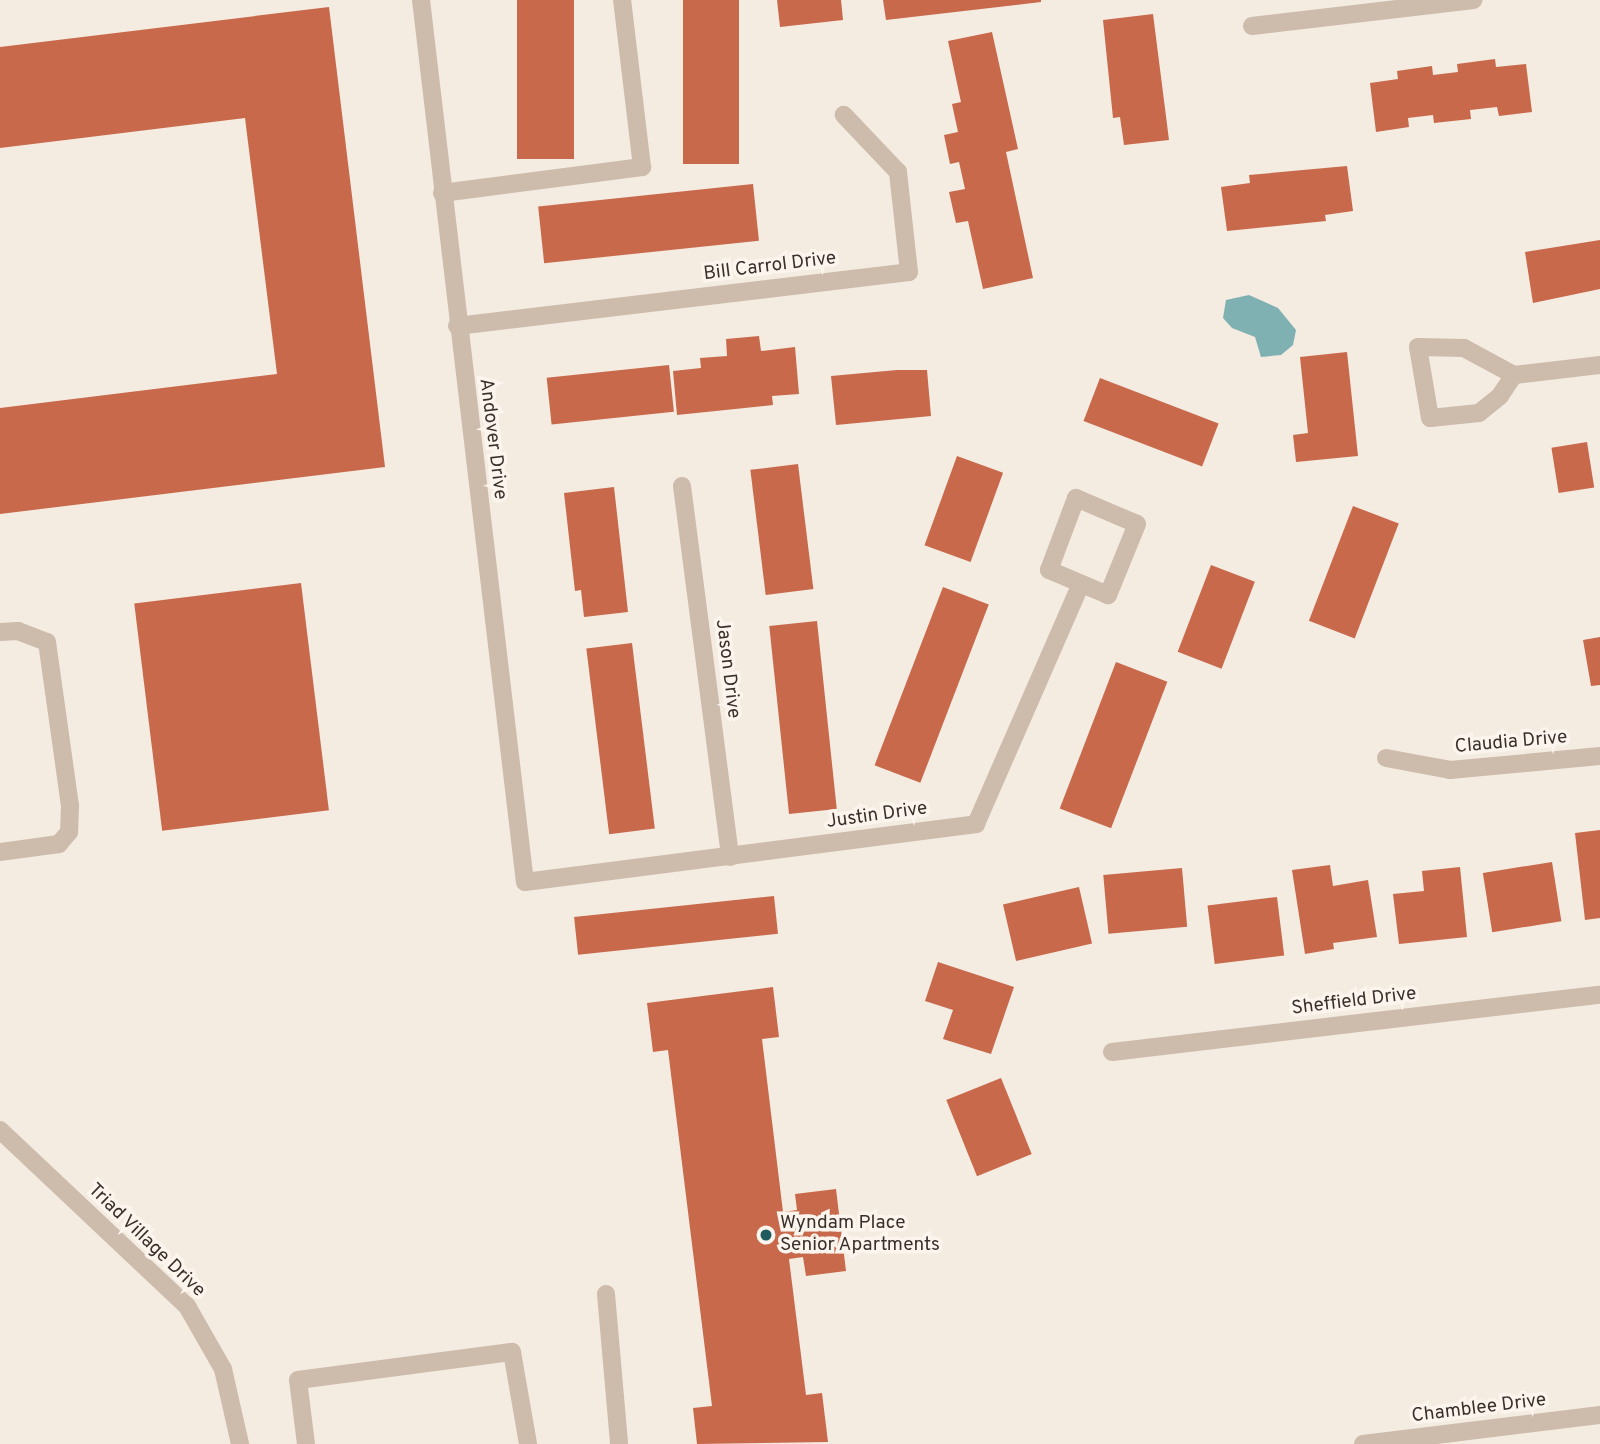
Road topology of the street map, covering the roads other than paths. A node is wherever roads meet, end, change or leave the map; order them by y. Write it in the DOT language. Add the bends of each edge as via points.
graph roads {
  1 [pos="421,0"];
  2 [pos="622,0"];
  3 [pos="1473,0"];
  4 [pos="1251,26"];
  5 [pos="844,115"];
  6 [pos="442,194"];
  7 [pos="457,326"];
  8 [pos="1600,365"];
  9 [pos="1514,375"];
  10 [pos="682,486"];
  11 [pos="1081,584"];
  12 [pos="0,632"];
  13 [pos="1600,756"];
  14 [pos="1385,758"];
  15 [pos="0,852"];
  16 [pos="730,857"];
  17 [pos="525,882"];
  18 [pos="1600,995"];
  19 [pos="1112,1052"];
  20 [pos="0,1130"];
  21 [pos="607,1294"];
  22 [pos="1600,1415"];
  23 [pos="240,1444"];
  24 [pos="306,1444"];
  25 [pos="527,1444"];
  26 [pos="619,1444"];
  27 [pos="1363,1444"];
  1 -- 6 [label="street, Andover Drive"];
  2 -- 6 [label="street" via="642,167"];
  3 -- 4 [label="street"];
  5 -- 7 [label="street, Bill Carrol Drive" via="898,172 909,272"];
  6 -- 7 [label="street, Andover Drive"];
  7 -- 17 [label="street, Andover Drive"];
  8 -- 9 [label="street"];
  9 -- 9 [label="street" via="1464,348 1418,347 1430,418 1479,413 1500,396"];
  10 -- 16 [label="street, Jason Drive"];
  11 -- 11 [label="street" via="1108,595 1138,524 1076,498 1049,570"];
  11 -- 16 [label="street, Justin Drive" via="976,824"];
  12 -- 15 [label="street" via="18,631 47,642 70,806 69,832 59,844"];
  13 -- 14 [label="street, Claudia Drive" via="1450,770"];
  16 -- 17 [label="street, Justin Drive"];
  18 -- 19 [label="street, Sheffield Drive"];
  20 -- 23 [label="street, Triad Village Drive" via="187,1306 223,1369"];
  21 -- 26 [label="street"];
  22 -- 27 [label="street, Chamblee Drive"];
  24 -- 25 [label="street" via="298,1380 512,1352"];
}
